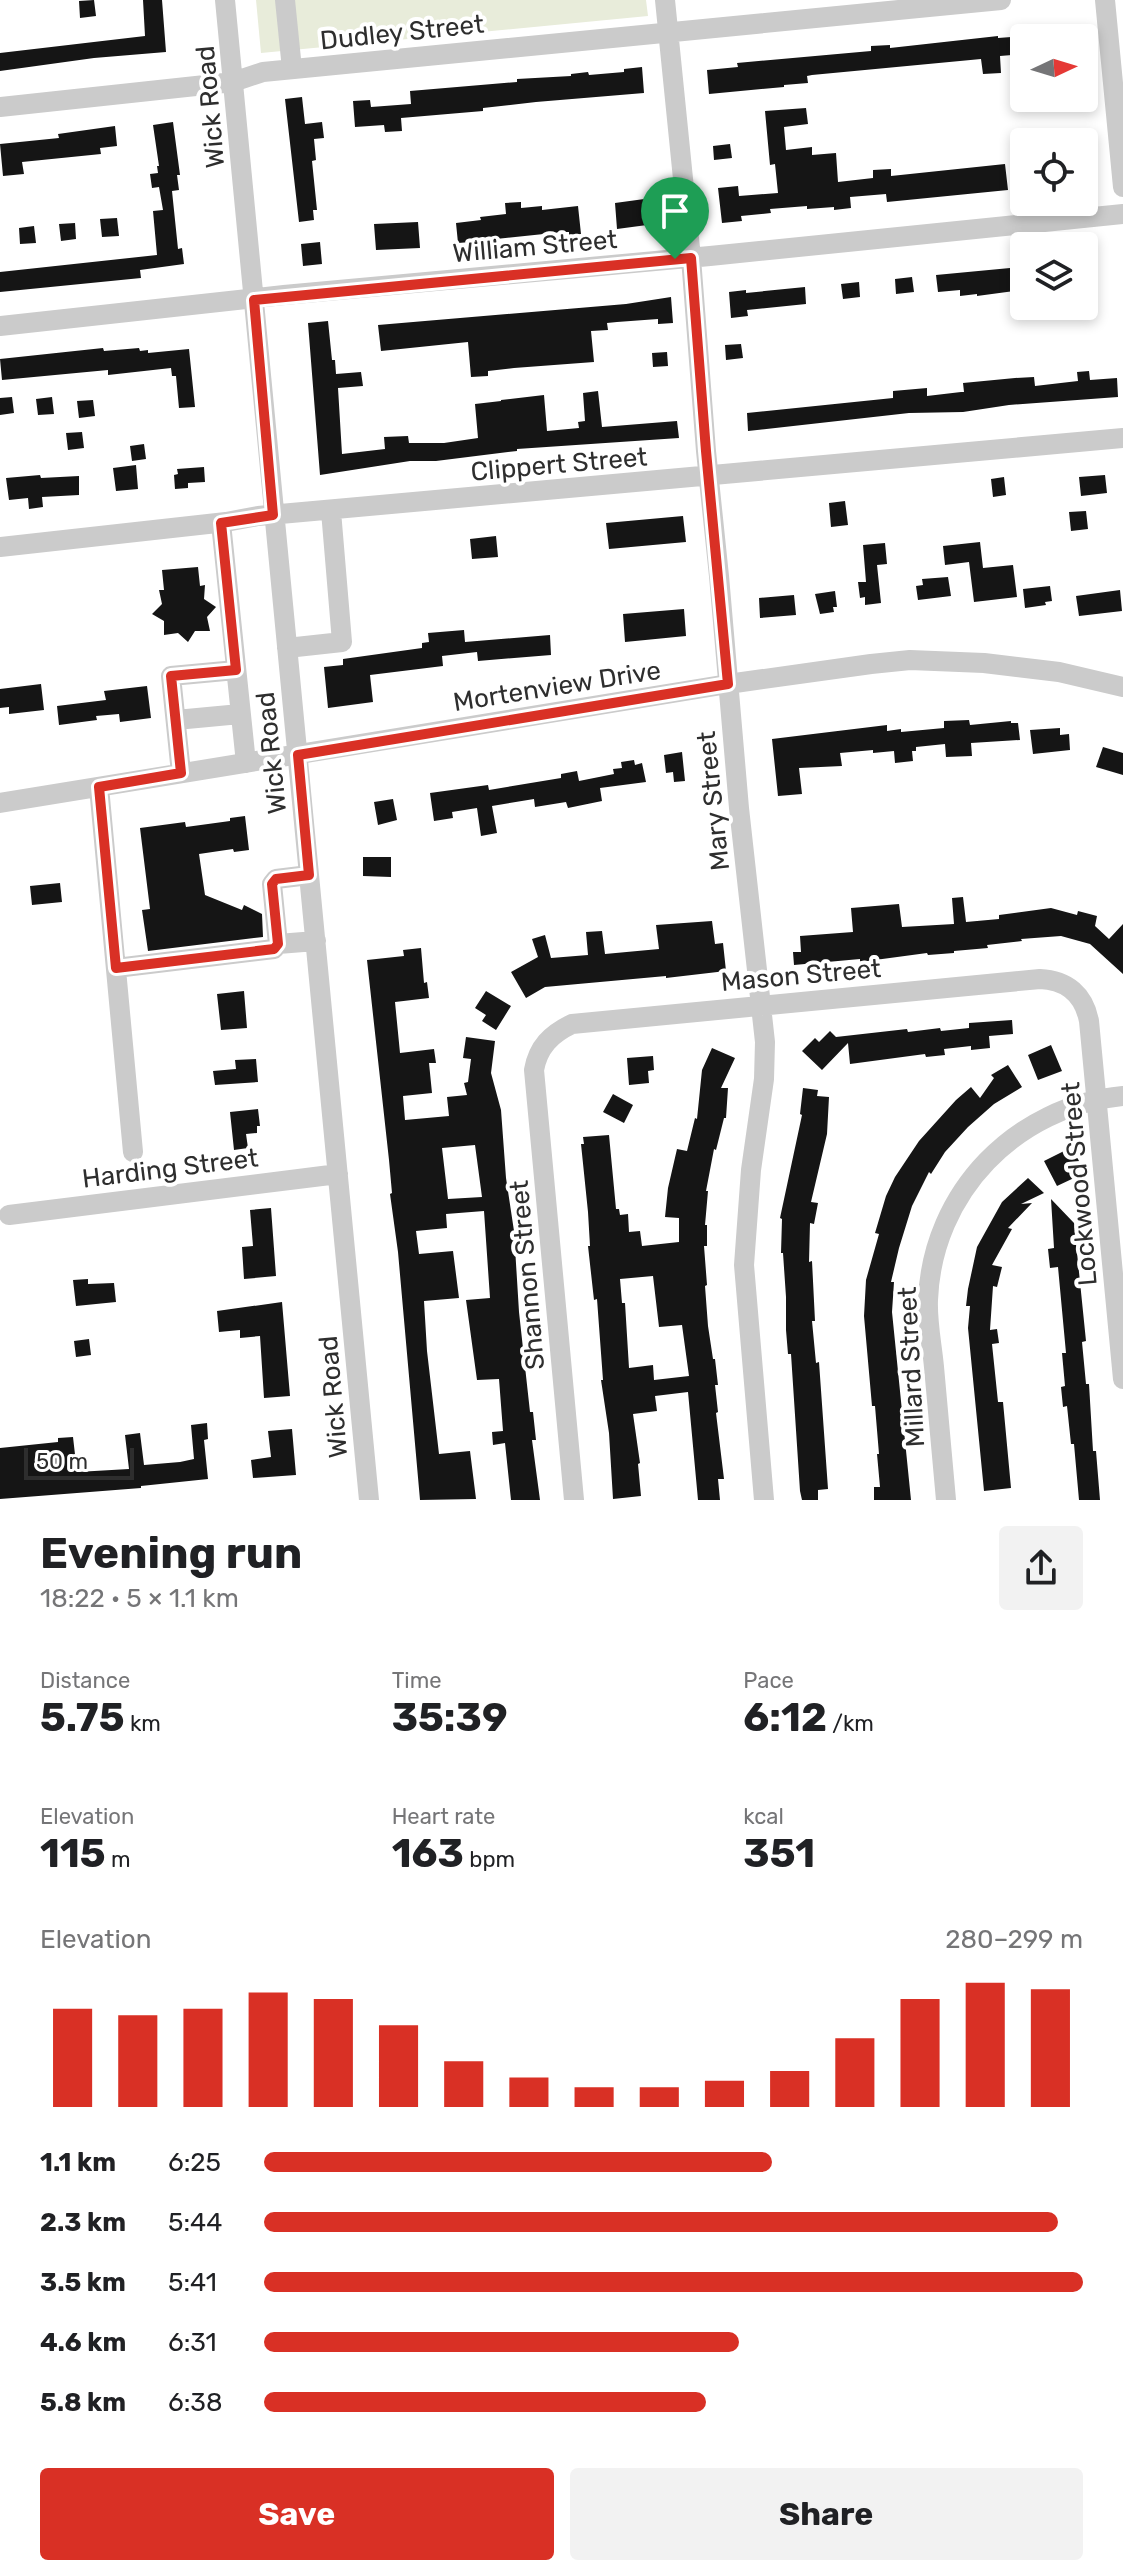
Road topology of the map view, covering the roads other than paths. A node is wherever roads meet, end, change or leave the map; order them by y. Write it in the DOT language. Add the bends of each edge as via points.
graph roads {
  1 [pos="225,0"];
  2 [pos="285,0"];
  3 [pos="665,0"];
  4 [pos="1001,0"];
  5 [pos="1105,0"];
  6 [pos="668,32"];
  7 [pos="292,69"];
  8 [pos="233,82"];
  9 [pos="0,107"];
  10 [pos="1123,187"];
  11 [pos="1123,214"];
  12 [pos="691,258"];
  13 [pos="254,300"];
  14 [pos="0,326"];
  15 [pos="1123,438"];
  16 [pos="708,476"];
  17 [pos="331,511"];
  18 [pos="273,515"];
  19 [pos="221,523"];
  20 [pos="0,547"];
  21 [pos="287,648"];
  22 [pos="236,670"];
  23 [pos="728,684"];
  24 [pos="1123,687"];
  25 [pos="240,714"];
  26 [pos="176,720"];
  27 [pos="298,755"];
  28 [pos="246,763"];
  29 [pos="181,773"];
  30 [pos="99,787"];
  31 [pos="0,803"];
  32 [pos="309,875"];
  33 [pos="316,941"];
  34 [pos="278,944"];
  35 [pos="116,968"];
  36 [pos="1072,990"];
  37 [pos="761,1005"];
  38 [pos="542,1047"];
  39 [pos="1123,1096"];
  40 [pos="1097,1100"];
  41 [pos="133,1152"];
  42 [pos="338,1174"];
  43 [pos="9,1215"];
  44 [pos="1123,1379"];
  45 [pos="368,1500"];
  46 [pos="574,1500"];
  47 [pos="764,1500"];
  48 [pos="946,1500"];
  1 -- 8 [label="street, Wick Road"];
  2 -- 7 [label="street"];
  3 -- 6 [label="street, Mary Street"];
  4 -- 6 [label="street, Dudley Street"];
  5 -- 10 [label="street"];
  6 -- 7 [label="street, Dudley Street"];
  6 -- 12 [label="street, Mary Street"];
  7 -- 8 [label="street, Dudley Street"];
  8 -- 9 [label="street, Dudley Street"];
  8 -- 13 [label="street, Wick Road"];
  11 -- 12 [label="street, William Street"];
  12 -- 13 [label="street, William Street"];
  12 -- 16 [label="street, Mary Street"];
  13 -- 14 [label="street, William Street"];
  13 -- 18 [label="street, Wick Road"];
  15 -- 16 [label="street, Clippert Street"];
  16 -- 17 [label="street, Clippert Street"];
  16 -- 23 [label="street, Mary Street"];
  17 -- 18 [label="street, Clippert Street"];
  17 -- 21 [label="street" via="342,642"];
  18 -- 19 [label="street, Clippert Street"];
  18 -- 21 [label="street, Wick Road"];
  19 -- 20 [label="street, Clippert Street"];
  19 -- 22 [label="street"];
  21 -- 27 [label="street, Wick Road"];
  22 -- 25 [label="street"];
  22 -- 26 [label="street" via="171,676"];
  23 -- 24 [label="street, Mortenview Drive" via="871,664 952,661 1059,672"];
  23 -- 27 [label="street, Mortenview Drive"];
  23 -- 37 [label="street, Mary Street"];
  25 -- 26 [label="street"];
  25 -- 28 [label="street"];
  26 -- 29 [label="street"];
  27 -- 28 [label="street, Mortenview Drive"];
  27 -- 32 [label="street, Wick Road"];
  28 -- 29 [label="street, Mortenview Drive"];
  29 -- 30 [label="street, Mortenview Drive"];
  30 -- 31 [label="street, Mortenview Drive"];
  30 -- 35 [label="street"];
  32 -- 33 [label="street, Wick Road"];
  32 -- 34 [label="street" via="272,884"];
  33 -- 34 [label="street"];
  33 -- 42 [label="street, Wick Road"];
  34 -- 35 [label="street" via="274,949"];
  35 -- 41 [label="street"];
  36 -- 37 [label="street, Mason Street" via="1040,979"];
  36 -- 40 [label="street, Lockwood Street" via="1087,1010"];
  37 -- 38 [label="street, Mason Street" via="572,1024"];
  37 -- 47 [label="street, Mary Street" via="764,1079 744,1265"];
  38 -- 46 [label="street, Shannon Street" via="534,1079"];
  39 -- 40 [label="street, Millard Street"];
  40 -- 44 [label="street, Lockwood Street"];
  40 -- 48 [label="street, Millard Street" via="1042,1118 994,1152 973,1176 942,1230 928,1304"];
  42 -- 43 [label="street, Harding Street"];
  42 -- 45 [label="street, Wick Road"];
}
